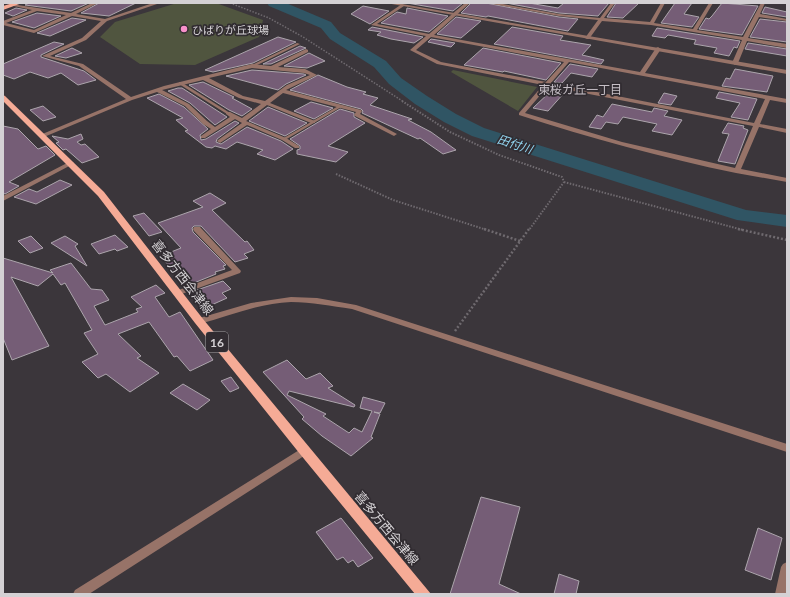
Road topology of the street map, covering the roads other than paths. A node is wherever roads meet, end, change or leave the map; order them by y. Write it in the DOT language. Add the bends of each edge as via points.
graph roads {
  1 [pos="19,3"];
  2 [pos="96,3"];
  3 [pos="158,3"];
  4 [pos="388,3"];
  5 [pos="468,3"];
  6 [pos="489,3"];
  7 [pos="613,3"];
  8 [pos="663,3"];
  9 [pos="711,3"];
  10 [pos="764,3"];
  11 [pos="402,5"];
  12 [pos="6,7"];
  13 [pos="36,9"];
  14 [pos="73,15"];
  15 [pos="454,15"];
  16 [pos="758,15"];
  17 [pos="601,19"];
  18 [pos="105,20"];
  19 [pos="787,20"];
  20 [pos="3,23"];
  21 [pos="651,24"];
  22 [pos="694,31"];
  23 [pos="428,36"];
  24 [pos="587,38"];
  25 [pos="744,39"];
  26 [pos="298,44"];
  27 [pos="787,46"];
  28 [pos="658,49"];
  29 [pos="306,51"];
  30 [pos="567,61"];
  31 [pos="735,63"];
  32 [pos="252,66"];
  33 [pos="272,68"];
  34 [pos="787,72"];
  35 [pos="641,75"];
  36 [pos="204,78"];
  37 [pos="180,83"];
  38 [pos="548,85"];
  39 [pos="157,90"];
  40 [pos="282,91"];
  41 [pos="3,97"];
  42 [pos="768,98"];
  43 [pos="130,99"];
  44 [pos="787,101"];
  45 [pos="266,103"];
  46 [pos="341,106"];
  47 [pos="231,115"];
  48 [pos="244,122"];
  49 [pos="313,122"];
  50 [pos="756,125"];
  51 [pos="214,129"];
  52 [pos="787,131"];
  53 [pos="394,134"];
  54 [pos="42,136"];
  55 [pos="203,137"];
  56 [pos="284,139"];
  57 [pos="220,140"];
  58 [pos="297,147"];
  59 [pos="71,163"];
  60 [pos="737,171"];
  61 [pos="787,180"];
  62 [pos="3,199"];
  63 [pos="197,228"];
  64 [pos="178,293"];
  65 [pos="200,321"];
  66 [pos="787,448"];
  67 [pos="304,451"];
  68 [pos="787,567"];
  69 [pos="79,594"];
  70 [pos="424,594"];
  71 [pos="781,594"];
  1 -- 12 [label="main road"];
  2 -- 14 [label="street"];
  3 -- 18 [label="street"];
  4 -- 11 [label="street"];
  5 -- 15 [label="street"];
  6 -- 17 [label="street"];
  7 -- 17 [label="street"];
  8 -- 21 [label="street"];
  9 -- 22 [label="street"];
  10 -- 16 [label="street"];
  11 -- 15 [label="street"];
  11 -- 23 [label="street" via="373,25"];
  12 -- 13 [label="street"];
  13 -- 14 [label="street"];
  13 -- 20 [label="street"];
  14 -- 18 [label="street"];
  14 -- 20 [label="street" via="34,32"];
  15 -- 23 [label="street"];
  15 -- 24 [label="street"];
  16 -- 19 [label="street"];
  16 -- 25 [label="street"];
  17 -- 21 [label="street"];
  17 -- 24 [label="street"];
  18 -- 43 [label="street" via="84,39 45,56 81,65"];
  21 -- 22 [label="street"];
  22 -- 25 [label="street"];
  23 -- 30 [label="street"];
  23 -- 38 [label="street" via="413,50 439,63"];
  24 -- 28 [label="street"];
  25 -- 27 [label="street"];
  25 -- 31 [label="street"];
  26 -- 32 [label="lane"];
  28 -- 31 [label="street"];
  28 -- 35 [label="street"];
  29 -- 33 [label="street"];
  30 -- 35 [label="street"];
  30 -- 38 [label="street"];
  31 -- 34 [label="street"];
  32 -- 33 [label="street"];
  32 -- 36 [label="street"];
  33 -- 40 [label="street" via="314,74"];
  35 -- 42 [label="street"];
  36 -- 37 [label="street"];
  36 -- 45 [label="street" via="241,97"];
  37 -- 39 [label="street"];
  37 -- 47 [label="lane"];
  38 -- 50 [label="street"];
  38 -- 60 [label="street" via="521,114 625,146"];
  39 -- 43 [label="street"];
  39 -- 51 [label="street" via="182,102"];
  40 -- 45 [label="street"];
  40 -- 46 [label="street"];
  41 -- 54 [label="main road, 喜多方西会津線 / 16"];
  42 -- 44 [label="street"];
  42 -- 50 [label="street"];
  43 -- 54 [label="street"];
  45 -- 48 [label="street"];
  45 -- 49 [label="street"];
  46 -- 49 [label="lane"];
  46 -- 53 [label="street" via="359,111 357,114"];
  47 -- 48 [label="street"];
  47 -- 51 [label="street"];
  48 -- 56 [label="street"];
  48 -- 57 [label="street"];
  49 -- 56 [label="lane"];
  50 -- 52 [label="street"];
  50 -- 60 [label="street"];
  51 -- 55 [label="street"];
  54 -- 59 [label="main road, 喜多方西会津線 / 16"];
  56 -- 58 [label="street"];
  59 -- 62 [label="street"];
  59 -- 64 [label="main road, 喜多方西会津線 / 16" via="101,194"];
  60 -- 61 [label="street"];
  63 -- 64 [label="street" via="237,271"];
  64 -- 65 [label="main road, 喜多方西会津線 / 16"];
  65 -- 66 [label="street" via="242,307 278,300 305,300 354,307"];
  65 -- 67 [label="main road, 喜多方西会津線 / 16"];
  67 -- 69 [label="street"];
  67 -- 70 [label="main road, 喜多方西会津線 / 16"];
  68 -- 71 [label="street"];
}
